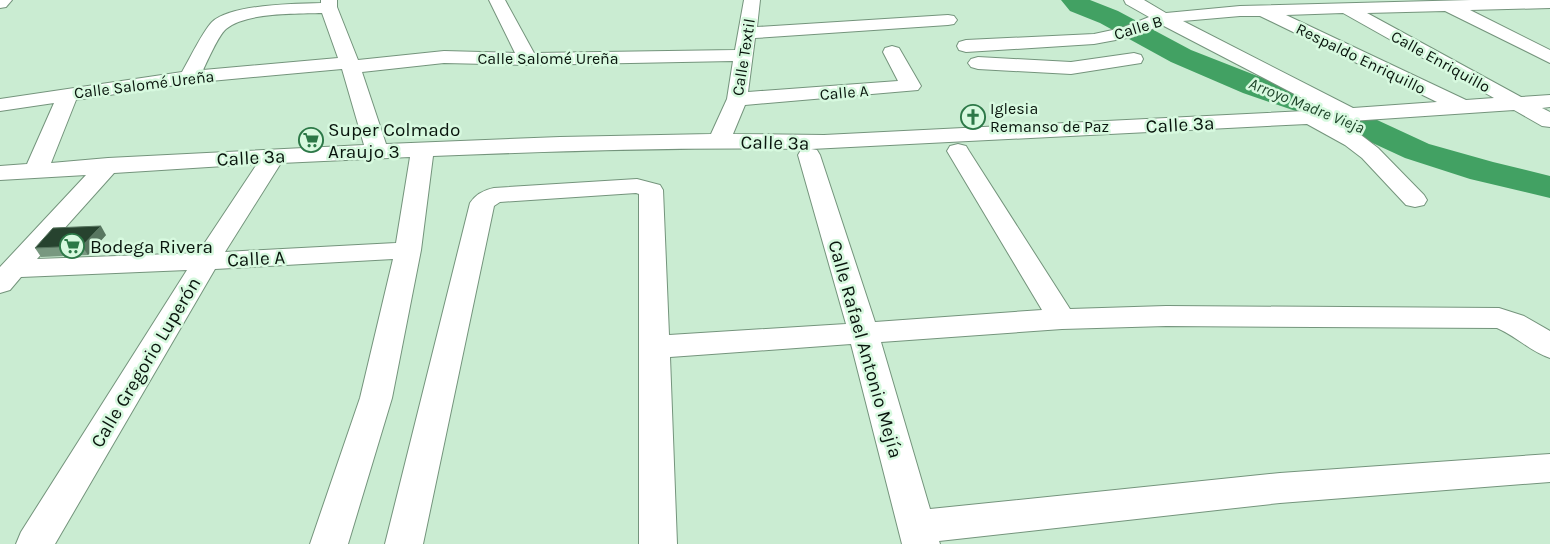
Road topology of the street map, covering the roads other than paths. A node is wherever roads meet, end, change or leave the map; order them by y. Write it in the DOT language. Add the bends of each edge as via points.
graph roads {
  1 [pos="4,0"];
  2 [pos="497,0"];
  3 [pos="752,0"];
  4 [pos="1132,0"];
  5 [pos="0,3"];
  6 [pos="329,3"];
  7 [pos="1339,4"];
  8 [pos="1548,4"];
  9 [pos="1448,6"];
  10 [pos="1262,11"];
  11 [pos="1163,18"];
  12 [pos="748,33"];
  13 [pos="966,46"];
  14 [pos="892,52"];
  15 [pos="745,55"];
  16 [pos="1550,57"];
  17 [pos="528,59"];
  18 [pos="1134,59"];
  19 [pos="350,65"];
  20 [pos="189,77"];
  21 [pos="68,94"];
  22 [pos="737,99"];
  23 [pos="1550,101"];
  24 [pos="1516,102"];
  25 [pos="0,105"];
  26 [pos="1460,106"];
  27 [pos="1348,113"];
  28 [pos="1316,117"];
  29 [pos="1550,121"];
  30 [pos="719,141"];
  31 [pos="422,150"];
  32 [pos="377,151"];
  33 [pos="958,151"];
  34 [pos="809,155"];
  35 [pos="274,156"];
  36 [pos="108,165"];
  37 [pos="37,169"];
  38 [pos="0,173"];
  39 [pos="1415,200"];
  40 [pos="408,250"];
  41 [pos="206,261"];
  42 [pos="7,276"];
  43 [pos="1062,319"];
  44 [pos="864,334"];
  45 [pos="654,347"];
  46 [pos="1550,347"];
  47 [pos="1550,468"];
  48 [pos="918,536"];
  49 [pos="35,544"];
  50 [pos="329,544"];
  51 [pos="404,544"];
  52 [pos="658,544"];
  1 -- 5 [label="street"];
  2 -- 17 [label="street"];
  3 -- 12 [label="street, Calle Textil"];
  4 -- 11 [label="street"];
  6 -- 19 [label="street"];
  6 -- 20 [label="street" via="225,21 218,26"];
  7 -- 9 [label="street, Calle B"];
  7 -- 10 [label="street, Calle B"];
  7 -- 24 [label="street, Calle Enriquillo"];
  8 -- 9 [label="street, Calle B"];
  9 -- 16 [label="street"];
  10 -- 11 [label="street, Calle B"];
  10 -- 26 [label="street, Respaldo Enriquillo"];
  11 -- 13 [label="street, Calle B" via="1133,31 1069,42"];
  11 -- 27 [label="street"];
  12 -- 13 [label="street" via="948,13"];
  12 -- 15 [label="street, Calle Textil"];
  13 -- 18 [label="street" via="982,71 1071,68"];
  14 -- 22 [label="street, Calle A" via="911,86"];
  15 -- 17 [label="street, Calle Salomé Ureña"];
  15 -- 22 [label="street, Calle Textil"];
  17 -- 19 [label="street, Calle Salomé Ureña" via="444,57"];
  19 -- 20 [label="street, Calle Salomé Ureña"];
  19 -- 32 [label="street"];
  20 -- 21 [label="street, Calle Salomé Ureña"];
  21 -- 25 [label="street, Calle Salomé Ureña"];
  21 -- 37 [label="street"];
  22 -- 30 [label="street, Calle Textil"];
  23 -- 24 [label="street, Calle 3ª"];
  24 -- 26 [label="street, Calle 3ª"];
  24 -- 29 [label="street, Calle Enriquillo"];
  26 -- 27 [label="street, Calle 3ª"];
  27 -- 28 [label="street, Calle 3ª"];
  28 -- 30 [label="street, Calle 3ª" via="824,142"];
  28 -- 39 [label="street" via="1370,153"];
  30 -- 31 [label="street, Calle 3ª"];
  31 -- 32 [label="street, Calle 3ª"];
  31 -- 40 [label="street"];
  32 -- 35 [label="street, Calle 3ª"];
  33 -- 43 [label="street"];
  34 -- 44 [label="street, Calle Rafael Antonio Mejía"];
  35 -- 36 [label="street, Calle 3ª"];
  35 -- 41 [label="street, Calle Gregorio Luperón"];
  36 -- 37 [label="street, Calle 3ª"];
  36 -- 42 [label="street"];
  37 -- 38 [label="street, Calle 3ª"];
  40 -- 41 [label="street, Calle A"];
  40 -- 50 [label="street" via="376,398"];
  41 -- 42 [label="street, Calle A"];
  41 -- 49 [label="street, Calle Gregorio Luperón"];
  43 -- 44 [label="street"];
  43 -- 46 [label="street" via="1166,316 1499,318 1531,331"];
  44 -- 45 [label="street"];
  44 -- 48 [label="street, Calle Rafael Antonio Mejía"];
  45 -- 51 [label="street" via="651,190 637,186 494,195 485,200"];
  45 -- 52 [label="street"];
  47 -- 48 [label="street" via="1280,488"];
}
